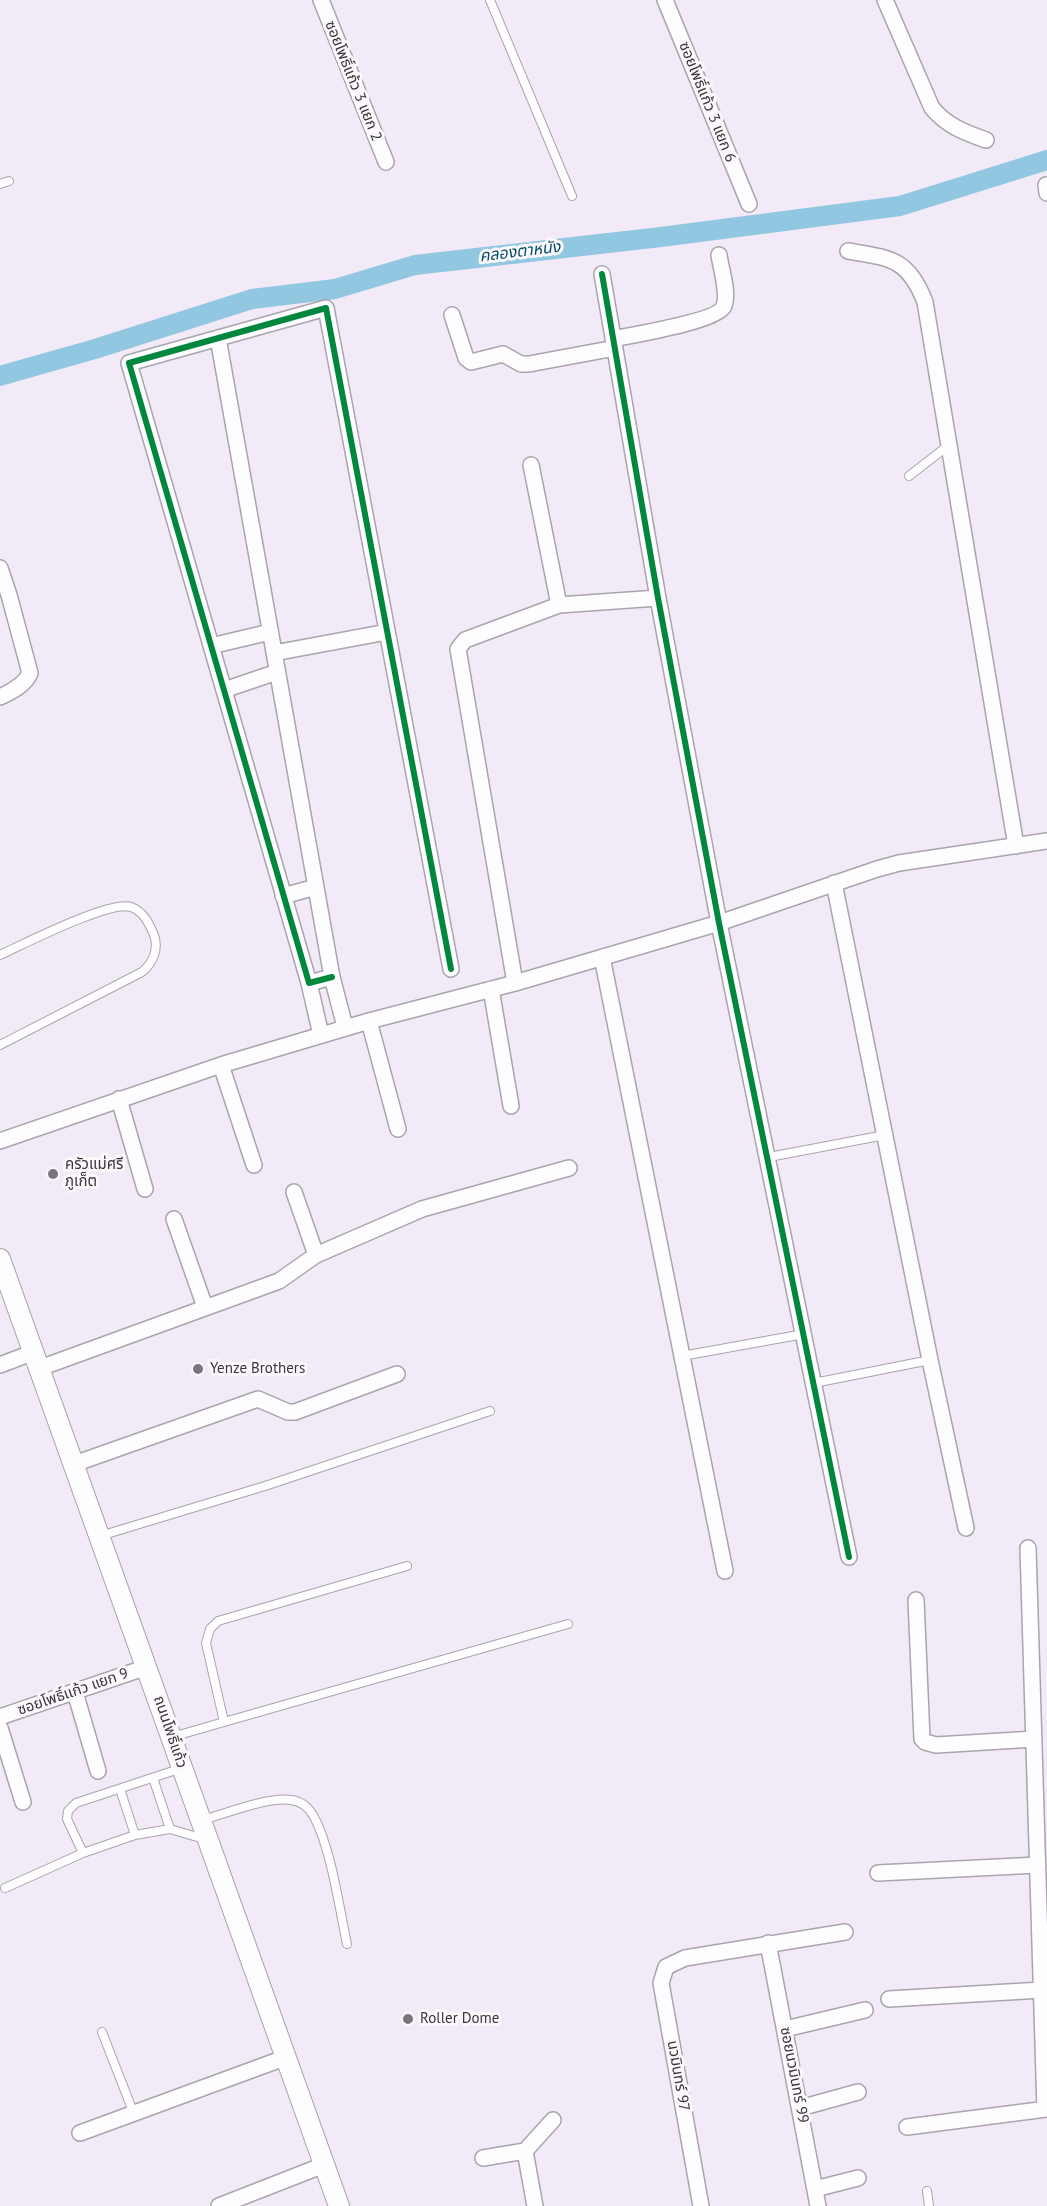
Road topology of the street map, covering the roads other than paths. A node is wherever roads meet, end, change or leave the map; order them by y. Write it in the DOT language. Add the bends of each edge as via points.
graph roads {
  1 [pos="321,0"];
  2 [pos="490,0"];
  3 [pos="665,0"];
  4 [pos="885,0"];
  5 [pos="986,140"];
  6 [pos="386,162"];
  7 [pos="9,181"];
  8 [pos="0,184"];
  9 [pos="573,196"];
  10 [pos="749,204"];
  11 [pos="848,251"];
  12 [pos="719,255"];
  13 [pos="602,274"];
  14 [pos="452,315"];
  15 [pos="218,338"];
  16 [pos="614,344"];
  17 [pos="949,445"];
  18 [pos="531,465"];
  19 [pos="909,476"];
  20 [pos="0,568"];
  21 [pos="658,598"];
  22 [pos="560,605"];
  23 [pos="270,632"];
  24 [pos="387,632"];
  25 [pos="211,646"];
  26 [pos="274,653"];
  27 [pos="277,672"];
  28 [pos="224,690"];
  29 [pos="0,697"];
  30 [pos="1047,841"];
  31 [pos="1016,846"];
  32 [pos="834,883"];
  33 [pos="316,888"];
  34 [pos="283,896"];
  35 [pos="719,922"];
  36 [pos="0,955"];
  37 [pos="602,957"];
  38 [pos="451,969"];
  39 [pos="332,977"];
  40 [pos="309,983"];
  41 [pos="515,983"];
  42 [pos="491,989"];
  43 [pos="369,1021"];
  44 [pos="345,1027"];
  45 [pos="321,1035"];
  46 [pos="0,1046"];
  47 [pos="221,1065"];
  48 [pos="119,1100"];
  49 [pos="512,1106"];
  50 [pos="398,1129"];
  51 [pos="885,1135"];
  52 [pos="0,1141"];
  53 [pos="769,1157"];
  54 [pos="254,1165"];
  55 [pos="569,1168"];
  56 [pos="145,1189"];
  57 [pos="294,1192"];
  58 [pos="174,1219"];
  59 [pos="316,1255"];
  60 [pos="0,1259"];
  61 [pos="205,1307"];
  62 [pos="804,1334"];
  63 [pos="682,1356"];
  64 [pos="37,1360"];
  65 [pos="930,1360"];
  66 [pos="0,1365"];
  67 [pos="397,1374"];
  68 [pos="814,1383"];
  69 [pos="490,1411"];
  70 [pos="74,1464"];
  71 [pos="966,1528"];
  72 [pos="99,1536"];
  73 [pos="1028,1548"];
  74 [pos="849,1557"];
  75 [pos="407,1566"];
  76 [pos="725,1571"];
  77 [pos="916,1600"];
  78 [pos="568,1624"];
  79 [pos="1031,1634"];
  80 [pos="1047,1634"];
  81 [pos="147,1667"];
  82 [pos="75,1692"];
  83 [pos="0,1718"];
  84 [pos="224,1722"];
  85 [pos="0,1728"];
  86 [pos="172,1737"];
  87 [pos="1034,1739"];
  88 [pos="182,1768"];
  89 [pos="98,1771"];
  90 [pos="153,1778"];
  91 [pos="120,1789"];
  92 [pos="23,1802"];
  93 [pos="202,1821"];
  94 [pos="170,1830"];
  95 [pos="135,1835"];
  96 [pos="208,1840"];
  97 [pos="83,1853"];
  98 [pos="878,1873"];
  99 [pos="1041,1874"];
  100 [pos="4,1888"];
  101 [pos="845,1932"];
  102 [pos="768,1943"];
  103 [pos="347,1944"];
  104 [pos="1042,1990"];
  105 [pos="889,1999"];
  106 [pos="865,2010"];
  107 [pos="785,2029"];
  108 [pos="102,2032"];
  109 [pos="287,2057"];
  110 [pos="858,2092"];
  111 [pos="800,2108"];
  112 [pos="1046,2109"];
  113 [pos="134,2114"];
  114 [pos="553,2120"];
  115 [pos="907,2127"];
  116 [pos="80,2133"];
  117 [pos="525,2151"];
  118 [pos="483,2158"];
  119 [pos="324,2165"];
  120 [pos="858,2178"];
  121 [pos="815,2189"];
  122 [pos="927,2191"];
  123 [pos="219,2206"];
  124 [pos="339,2206"];
  125 [pos="535,2206"];
  126 [pos="701,2206"];
  127 [pos="818,2206"];
  128 [pos="929,2206"];
  1 -- 6 [label="street, ซอยโพธิ์แก้ว 3 แยก 2"];
  2 -- 9 [label="lane"];
  3 -- 10 [label="street, ซอยโพธิ์แก้ว 3 แยก 6"];
  4 -- 5 [label="street" via="932,108 952,127"];
  7 -- 8 [label="lane"];
  11 -- 17 [label="street" via="894,260 919,286"];
  12 -- 16 [label="street" via="725,295 720,312"];
  13 -- 16 [label="street"];
  14 -- 16 [label="street" via="466,358 471,362 503,354 529,364"];
  15 -- 23 [label="street"];
  15 -- 24 [label="street" via="326,308"];
  15 -- 25 [label="street" via="129,363"];
  16 -- 21 [label="street"];
  17 -- 19 [label="lane"];
  17 -- 31 [label="street"];
  18 -- 22 [label="street"];
  20 -- 29 [label="street" via="30,673 14,690"];
  21 -- 22 [label="street"];
  21 -- 35 [label="street"];
  22 -- 41 [label="street" via="465,640 458,649"];
  23 -- 25 [label="street"];
  23 -- 26 [label="street"];
  24 -- 26 [label="street"];
  24 -- 38 [label="street"];
  25 -- 28 [label="street"];
  26 -- 27 [label="street"];
  27 -- 28 [label="street"];
  27 -- 33 [label="street"];
  28 -- 34 [label="street"];
  30 -- 31 [label="street"];
  31 -- 32 [label="street" via="899,863"];
  32 -- 35 [label="street"];
  32 -- 51 [label="street"];
  33 -- 34 [label="street"];
  33 -- 39 [label="street"];
  34 -- 40 [label="street"];
  35 -- 37 [label="street"];
  35 -- 53 [label="street"];
  36 -- 46 [label="lane" via="116,907 129,906 140,912 155,939 152,963 142,972"];
  37 -- 41 [label="street"];
  37 -- 63 [label="street"];
  39 -- 40 [label="street"];
  39 -- 44 [label="street"];
  40 -- 45 [label="street"];
  41 -- 42 [label="street"];
  42 -- 43 [label="street"];
  42 -- 49 [label="street"];
  43 -- 44 [label="street"];
  43 -- 50 [label="street"];
  44 -- 45 [label="street"];
  45 -- 47 [label="street"];
  47 -- 48 [label="street"];
  47 -- 54 [label="street"];
  48 -- 52 [label="street"];
  48 -- 56 [label="street"];
  51 -- 53 [label="lane"];
  51 -- 65 [label="street"];
  53 -- 62 [label="street"];
  55 -- 59 [label="street" via="422,1209"];
  57 -- 59 [label="street"];
  58 -- 61 [label="street"];
  59 -- 61 [label="street" via="279,1281"];
  60 -- 64 [label="street, ถนนโพธิ์แก้ว"];
  61 -- 64 [label="street"];
  62 -- 63 [label="lane"];
  62 -- 68 [label="street"];
  63 -- 76 [label="street"];
  64 -- 66 [label="street"];
  64 -- 70 [label="street, ถนนโพธิ์แก้ว"];
  65 -- 68 [label="lane"];
  65 -- 71 [label="street"];
  67 -- 70 [label="street" via="295,1412 258,1399"];
  68 -- 74 [label="street"];
  69 -- 72 [label="lane"];
  70 -- 72 [label="street, ถนนโพธิ์แก้ว"];
  72 -- 81 [label="street, ถนนโพธิ์แก้ว"];
  73 -- 79 [label="street"];
  75 -- 84 [label="lane" via="218,1621 210,1629 206,1643"];
  77 -- 87 [label="street" via="922,1739 936,1745"];
  78 -- 84 [label="lane"];
  79 -- 80 [label="street"];
  79 -- 87 [label="street"];
  81 -- 82 [label="street, ซอยโพธิ์เเก้ว แยก 9"];
  81 -- 86 [label="street, ถนนโพธิ์แก้ว"];
  82 -- 83 [label="street, ซอยโพธิ์เเก้ว แยก 9"];
  82 -- 89 [label="street"];
  84 -- 86 [label="lane"];
  85 -- 92 [label="street"];
  86 -- 88 [label="street, ถนนโพธิ์แก้ว"];
  87 -- 99 [label="street"];
  88 -- 90 [label="lane"];
  88 -- 93 [label="street, ถนนโพธิ์แก้ว"];
  90 -- 91 [label="lane"];
  90 -- 94 [label="lane"];
  91 -- 95 [label="lane"];
  91 -- 97 [label="lane" via="76,1803 68,1811"];
  93 -- 96 [label="street, ถนนโพธิ์แก้ว"];
  93 -- 103 [label="lane" via="270,1801 302,1803 323,1837"];
  94 -- 95 [label="lane"];
  94 -- 96 [label="lane"];
  95 -- 97 [label="lane"];
  96 -- 109 [label="street, ถนนโพธิ์แก้ว"];
  97 -- 100 [label="lane"];
  98 -- 99 [label="street"];
  99 -- 104 [label="street"];
  101 -- 102 [label="street"];
  102 -- 107 [label="street, ซอยนวมินทร์ 99"];
  102 -- 126 [label="street, นวมินทร์ 97" via="685,1958 666,1967 661,1983"];
  104 -- 105 [label="street"];
  104 -- 112 [label="street"];
  106 -- 107 [label="street"];
  107 -- 111 [label="street, ซอยนวมินทร์ 99"];
  108 -- 113 [label="lane"];
  109 -- 113 [label="street"];
  109 -- 119 [label="street, ถนนโพธิ์แก้ว"];
  110 -- 111 [label="street"];
  111 -- 121 [label="street, ซอยนวมินทร์ 99"];
  112 -- 115 [label="street"];
  113 -- 116 [label="street"];
  114 -- 117 [label="street"];
  117 -- 118 [label="street"];
  117 -- 125 [label="street"];
  119 -- 123 [label="street"];
  119 -- 124 [label="street, ถนนโพธิ์แก้ว"];
  120 -- 121 [label="street"];
  121 -- 127 [label="street, ซอยนวมินทร์ 99"];
  122 -- 128 [label="lane"];
}
